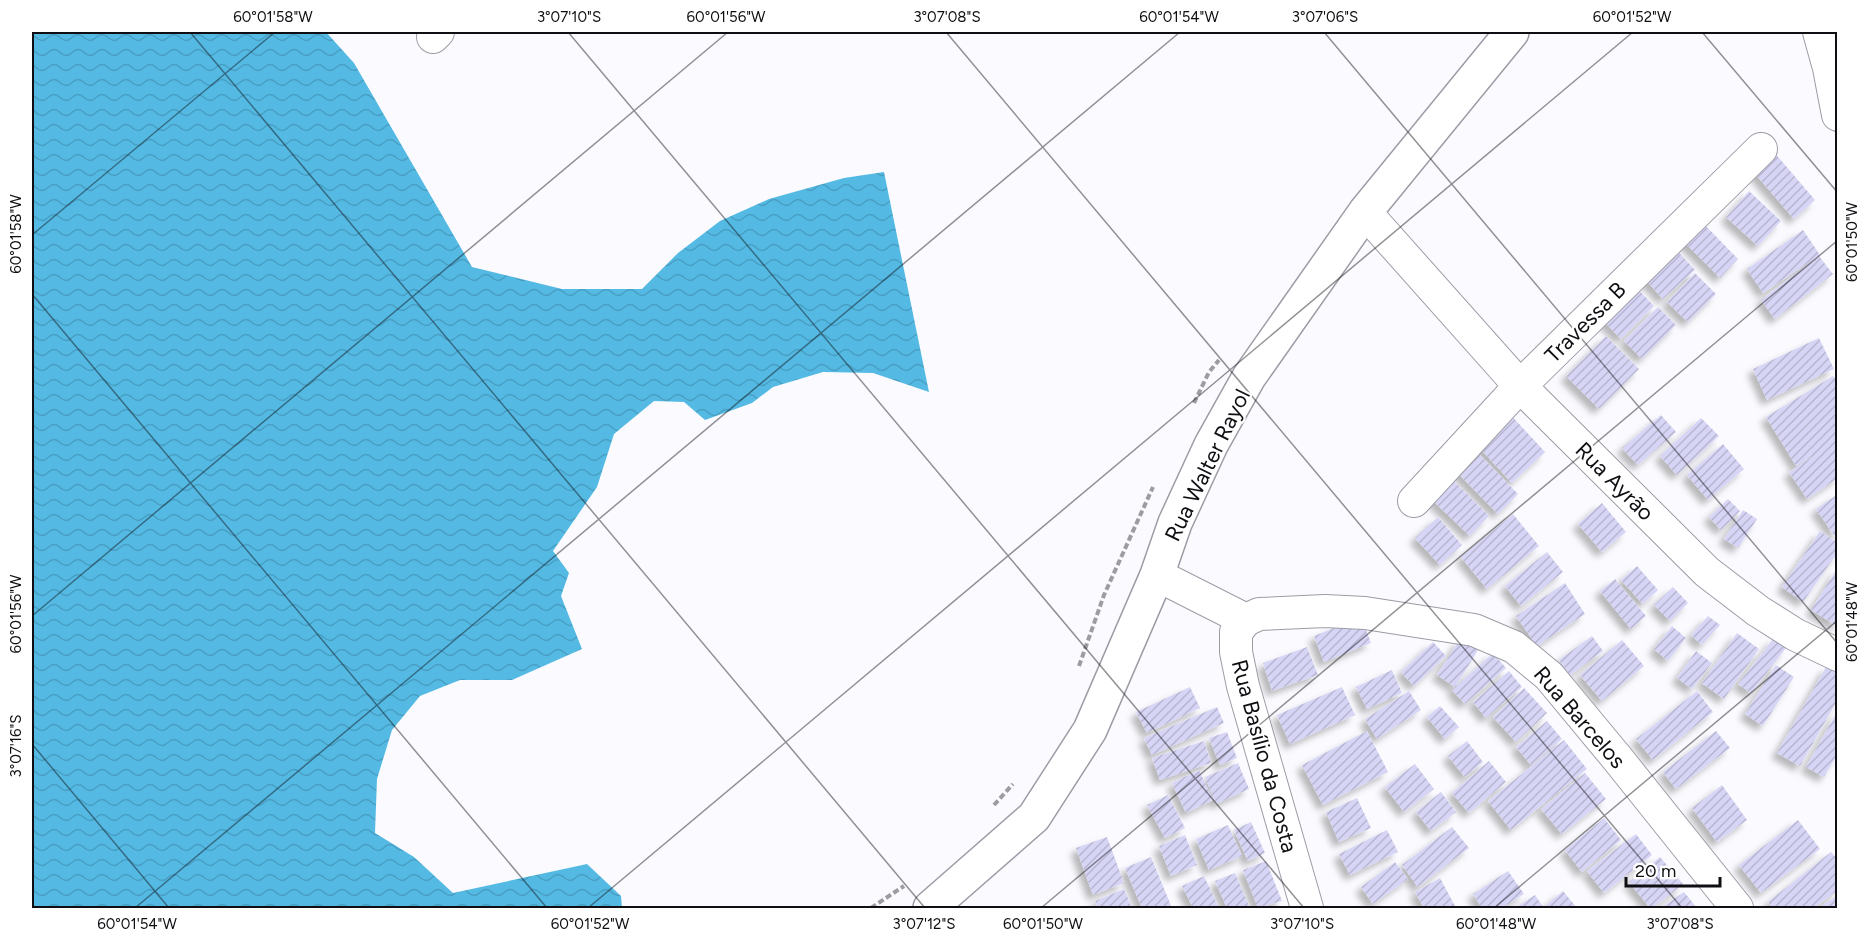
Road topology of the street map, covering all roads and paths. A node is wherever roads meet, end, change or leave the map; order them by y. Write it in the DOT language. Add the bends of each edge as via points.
graph roads {
  1 [pos="1512,32"];
  2 [pos="1819,32"];
  3 [pos="1838,114"];
  4 [pos="1761,149"];
  5 [pos="1365,212"];
  6 [pos="1520,386"];
  7 [pos="1414,501"];
  8 [pos="1157,575"];
  9 [pos="1252,617"];
  10 [pos="1838,655"];
  11 [pos="930,909"];
  12 [pos="1308,909"];
  13 [pos="1737,909"];
  1 -- 5 [label="street, Rua Walter Rayol"];
  2 -- 3 [label="street"];
  4 -- 6 [label="street, Travessa B"];
  5 -- 6 [label="street, Rua Ayrão"];
  5 -- 8 [label="street, Rua Walter Rayol" via="1249,377 1211,445 1175,523"];
  6 -- 7 [label="street, Travessa B"];
  6 -- 10 [label="street, Rua Ayrão" via="1707,572 1758,611"];
  8 -- 9 [label="street"];
  8 -- 11 [label="street, Rua Walter Rayol" via="1090,730 1034,818"];
  9 -- 12 [label="street, Rua Basílio da Costa" via="1236,632 1236,652"];
  9 -- 13 [label="street, Rua Barcelos" via="1325,611 1365,613 1474,630 1514,647 1548,676"];
}
